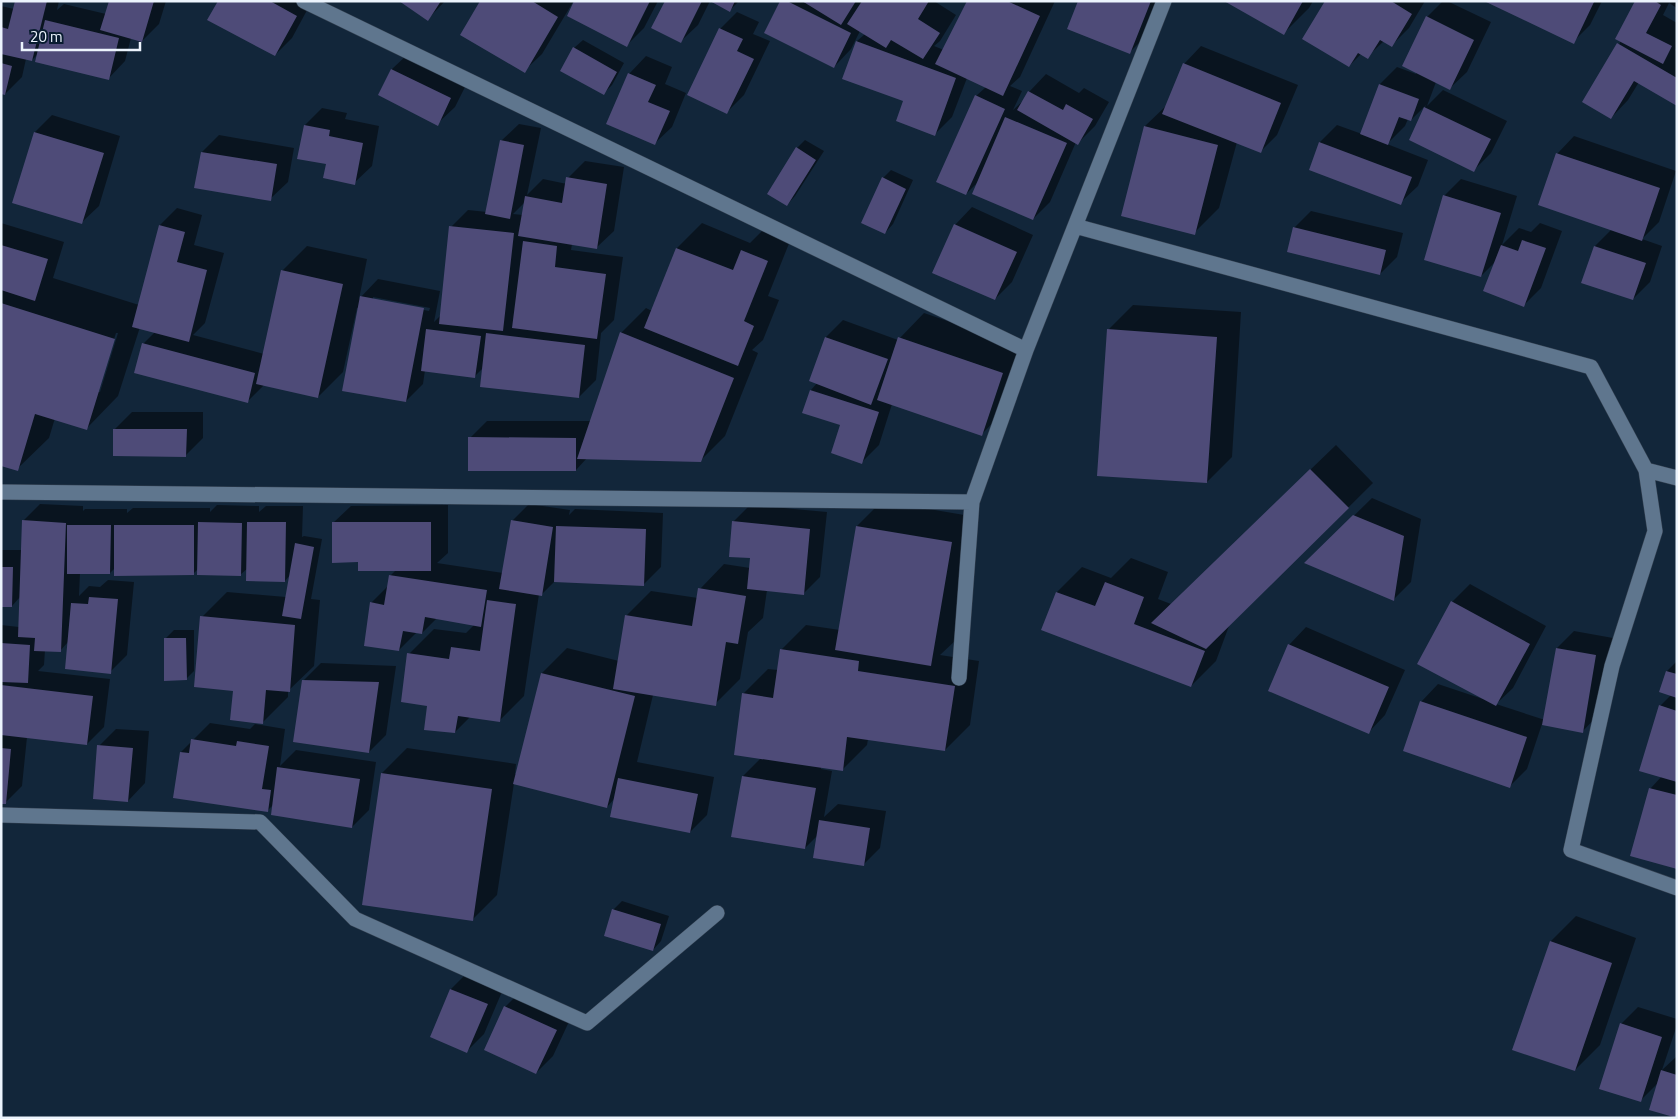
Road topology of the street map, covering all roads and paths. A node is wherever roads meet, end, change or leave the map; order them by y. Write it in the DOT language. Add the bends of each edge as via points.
graph roads {
  1 [pos="304,1"];
  2 [pos="1164,1"];
  3 [pos="1075,226"];
  4 [pos="1026,350"];
  5 [pos="1646,470"];
  6 [pos="1677,478"];
  7 [pos="1,492"];
  8 [pos="972,502"];
  9 [pos="959,678"];
  10 [pos="1,815"];
  11 [pos="1677,888"];
  12 [pos="717,913"];
  1 -- 4 [label="street"];
  2 -- 3 [label="street"];
  3 -- 4 [label="street"];
  3 -- 5 [label="street" via="1591,367"];
  4 -- 8 [label="street"];
  5 -- 6 [label="street"];
  5 -- 11 [label="street" via="1655,531 1612,666 1570,850"];
  7 -- 8 [label="street"];
  8 -- 9 [label="street"];
  10 -- 12 [label="street" via="260,822 355,919 587,1022"];
}
